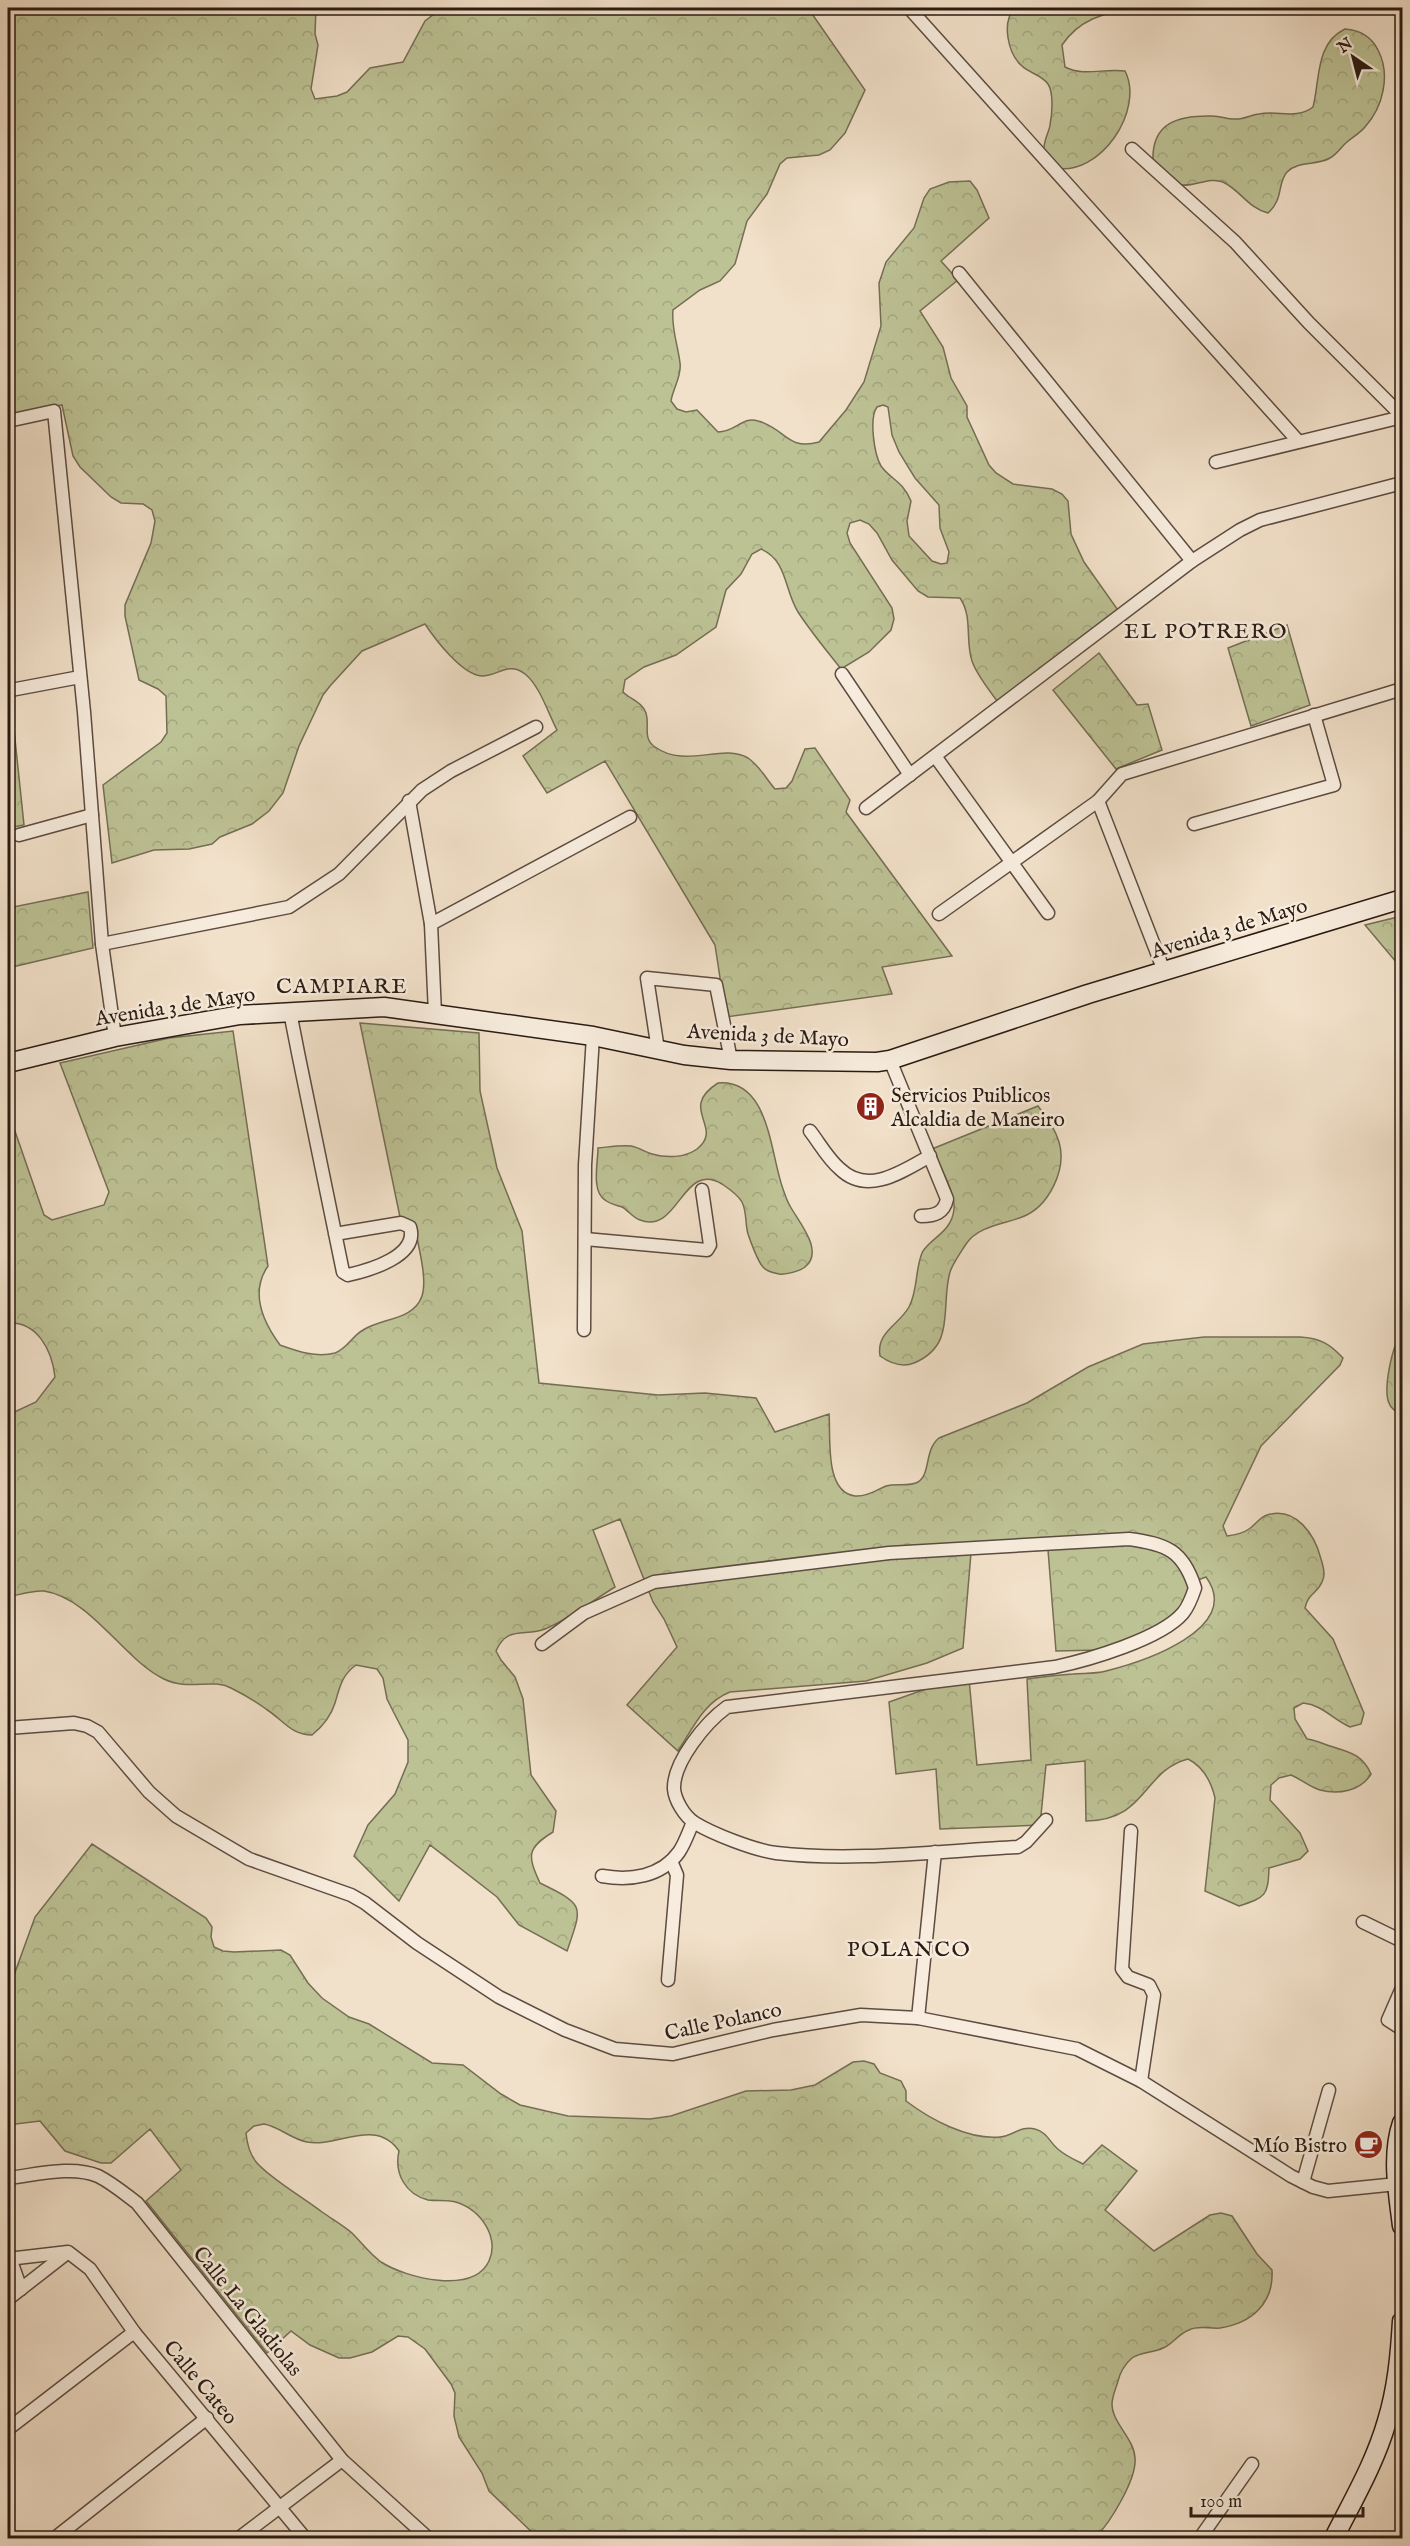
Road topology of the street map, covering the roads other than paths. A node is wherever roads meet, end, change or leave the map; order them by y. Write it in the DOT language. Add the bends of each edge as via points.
graph roads {
  1 [pos="909,8"];
  2 [pos="1132,149"];
  3 [pos="959,273"];
  4 [pos="1402,416"];
  5 [pos="8,421"];
  6 [pos="1298,441"];
  7 [pos="1216,462"];
  8 [pos="1402,483"];
  9 [pos="1192,561"];
  10 [pos="842,675"];
  11 [pos="80,677"];
  12 [pos="1402,689"];
  13 [pos="11,690"];
  14 [pos="1314,715"];
  15 [pos="536,727"];
  16 [pos="935,756"];
  17 [pos="910,775"];
  18 [pos="409,801"];
  19 [pos="1098,801"];
  20 [pos="866,808"];
  21 [pos="92,815"];
  22 [pos="630,817"];
  23 [pos="1194,824"];
  24 [pos="19,835"];
  25 [pos="1011,861"];
  26 [pos="1402,899"];
  27 [pos="1048,913"];
  28 [pos="939,914"];
  29 [pos="431,924"];
  30 [pos="102,944"];
  31 [pos="1164,970"];
  32 [pos="290,1012"];
  33 [pos="435,1014"];
  34 [pos="592,1036"];
  35 [pos="115,1037"];
  36 [pos="658,1050"];
  37 [pos="731,1060"];
  38 [pos="890,1060"];
  39 [pos="8,1063"];
  40 [pos="810,1131"];
  41 [pos="930,1156"];
  42 [pos="702,1190"];
  43 [pos="921,1216"];
  44 [pos="335,1234"];
  45 [pos="585,1239"];
  46 [pos="584,1330"];
  47 [pos="542,1644"];
  48 [pos="8,1728"];
  49 [pos="1046,1821"];
  50 [pos="693,1822"];
  51 [pos="1131,1831"];
  52 [pos="935,1852"];
  53 [pos="671,1861"];
  54 [pos="602,1876"];
  55 [pos="1363,1922"];
  56 [pos="1402,1941"];
  57 [pos="668,1980"];
  58 [pos="1402,1988"];
  59 [pos="918,2018"];
  60 [pos="1402,2029"];
  61 [pos="1141,2081"];
  62 [pos="1329,2090"];
  63 [pos="1402,2122"];
  64 [pos="8,2178"];
  65 [pos="1303,2182"];
  66 [pos="1397,2184"];
  67 [pos="1402,2226"];
  68 [pos="68,2252"];
  69 [pos="9,2258"];
  70 [pos="21,2289"];
  71 [pos="8,2299"];
  72 [pos="1402,2321"];
  73 [pos="134,2332"];
  74 [pos="1401,2370"];
  75 [pos="207,2418"];
  76 [pos="8,2429"];
  77 [pos="342,2460"];
  78 [pos="1252,2464"];
  79 [pos="279,2507"];
  80 [pos="55,2538"];
  81 [pos="239,2538"];
  82 [pos="305,2538"];
  83 [pos="428,2538"];
  84 [pos="1200,2538"];
  85 [pos="1334,2538"];
  1 -- 6 [label="street"];
  2 -- 4 [label="street" via="1235,242"];
  3 -- 9 [label="street"];
  4 -- 6 [label="street"];
  5 -- 11 [label="street" via="54,411"];
  6 -- 7 [label="street"];
  8 -- 9 [label="street" via="1260,520"];
  9 -- 16 [label="street"];
  10 -- 17 [label="street"];
  11 -- 13 [label="street"];
  11 -- 21 [label="street"];
  12 -- 14 [label="street"];
  14 -- 19 [label="street" via="1122,774"];
  14 -- 23 [label="street" via="1334,785"];
  15 -- 18 [label="street" via="451,771"];
  16 -- 17 [label="street"];
  16 -- 25 [label="street"];
  17 -- 20 [label="street"];
  18 -- 29 [label="street"];
  18 -- 30 [label="street" via="339,874 289,907"];
  19 -- 25 [label="street"];
  19 -- 31 [label="street"];
  21 -- 24 [label="street"];
  21 -- 30 [label="street"];
  22 -- 29 [label="street"];
  25 -- 27 [label="street"];
  25 -- 28 [label="street"];
  26 -- 31 [label="street, Avenida 3 de Mayo"];
  29 -- 33 [label="street"];
  30 -- 35 [label="street"];
  31 -- 38 [label="street, Avenida 3 de Mayo"];
  32 -- 33 [label="street, Avenida 3 de Mayo" via="384,1007"];
  32 -- 35 [label="street, Avenida 3 de Mayo" via="240,1015"];
  32 -- 44 [label="street"];
  33 -- 34 [label="street, Avenida 3 de Mayo"];
  34 -- 36 [label="street, Avenida 3 de Mayo"];
  34 -- 45 [label="street"];
  35 -- 39 [label="street, Avenida 3 de Mayo"];
  36 -- 37 [label="street, Avenida 3 de Mayo"];
  36 -- 37 [label="street" via="647,978 716,985"];
  37 -- 38 [label="street, Avenida 3 de Mayo"];
  38 -- 41 [label="street"];
  40 -- 41 [label="street" via="839,1168 871,1182 895,1176"];
  41 -- 43 [label="street" via="947,1198 939,1213"];
  42 -- 45 [label="street" via="710,1245 707,1250"];
  44 -- 44 [label="street" via="401,1223 410,1227 412,1236 403,1251 384,1264 348,1275 343,1272"];
  45 -- 46 [label="street"];
  47 -- 50 [label="street" via="584,1613 654,1582 889,1553 1129,1539 1173,1551 1190,1571 1195,1588 1178,1618 1138,1640 1077,1662 727,1707 699,1733 674,1778 674,1796"];
  48 -- 59 [label="street, Calle Polanco" via="74,1723 98,1732 149,1792 176,1816 249,1859 351,1895 499,1997 565,2030 615,2049 674,2054 773,2030 861,2015"];
  49 -- 52 [label="street" via="1018,1847"];
  50 -- 52 [label="street" via="774,1853"];
  50 -- 53 [label="street"];
  51 -- 61 [label="street" via="1122,1969 1128,1977 1149,1985 1154,1995"];
  52 -- 59 [label="street"];
  53 -- 54 [label="street" via="650,1875 623,1879"];
  53 -- 57 [label="street" via="677,1875"];
  55 -- 56 [label="street"];
  58 -- 60 [label="street" via="1388,2020"];
  59 -- 61 [label="street, Calle Polanco" via="1077,2049"];
  61 -- 65 [label="street, Calle Polanco"];
  62 -- 65 [label="street"];
  63 -- 66 [label="street"];
  64 -- 77 [label="street, Calle La Gladiolas" via="74,2171 97,2176 137,2204"];
  65 -- 66 [label="street, Calle Polanco" via="1328,2191"];
  66 -- 67 [label="street"];
  68 -- 69 [label="street"];
  68 -- 70 [label="street"];
  68 -- 73 [label="street, Calle Cateo" via="90,2269"];
  69 -- 70 [label="street"];
  70 -- 71 [label="street"];
  72 -- 74 [label="street"];
  73 -- 75 [label="street, Calle Cateo"];
  73 -- 76 [label="street"];
  74 -- 85 [label="street" via="1378,2448"];
  75 -- 79 [label="street, Calle Cateo"];
  75 -- 80 [label="street"];
  77 -- 79 [label="street"];
  77 -- 83 [label="street, Calle La Gladiolas"];
  78 -- 84 [label="street"];
  79 -- 81 [label="street"];
  79 -- 82 [label="street, Calle Cateo"];
}
